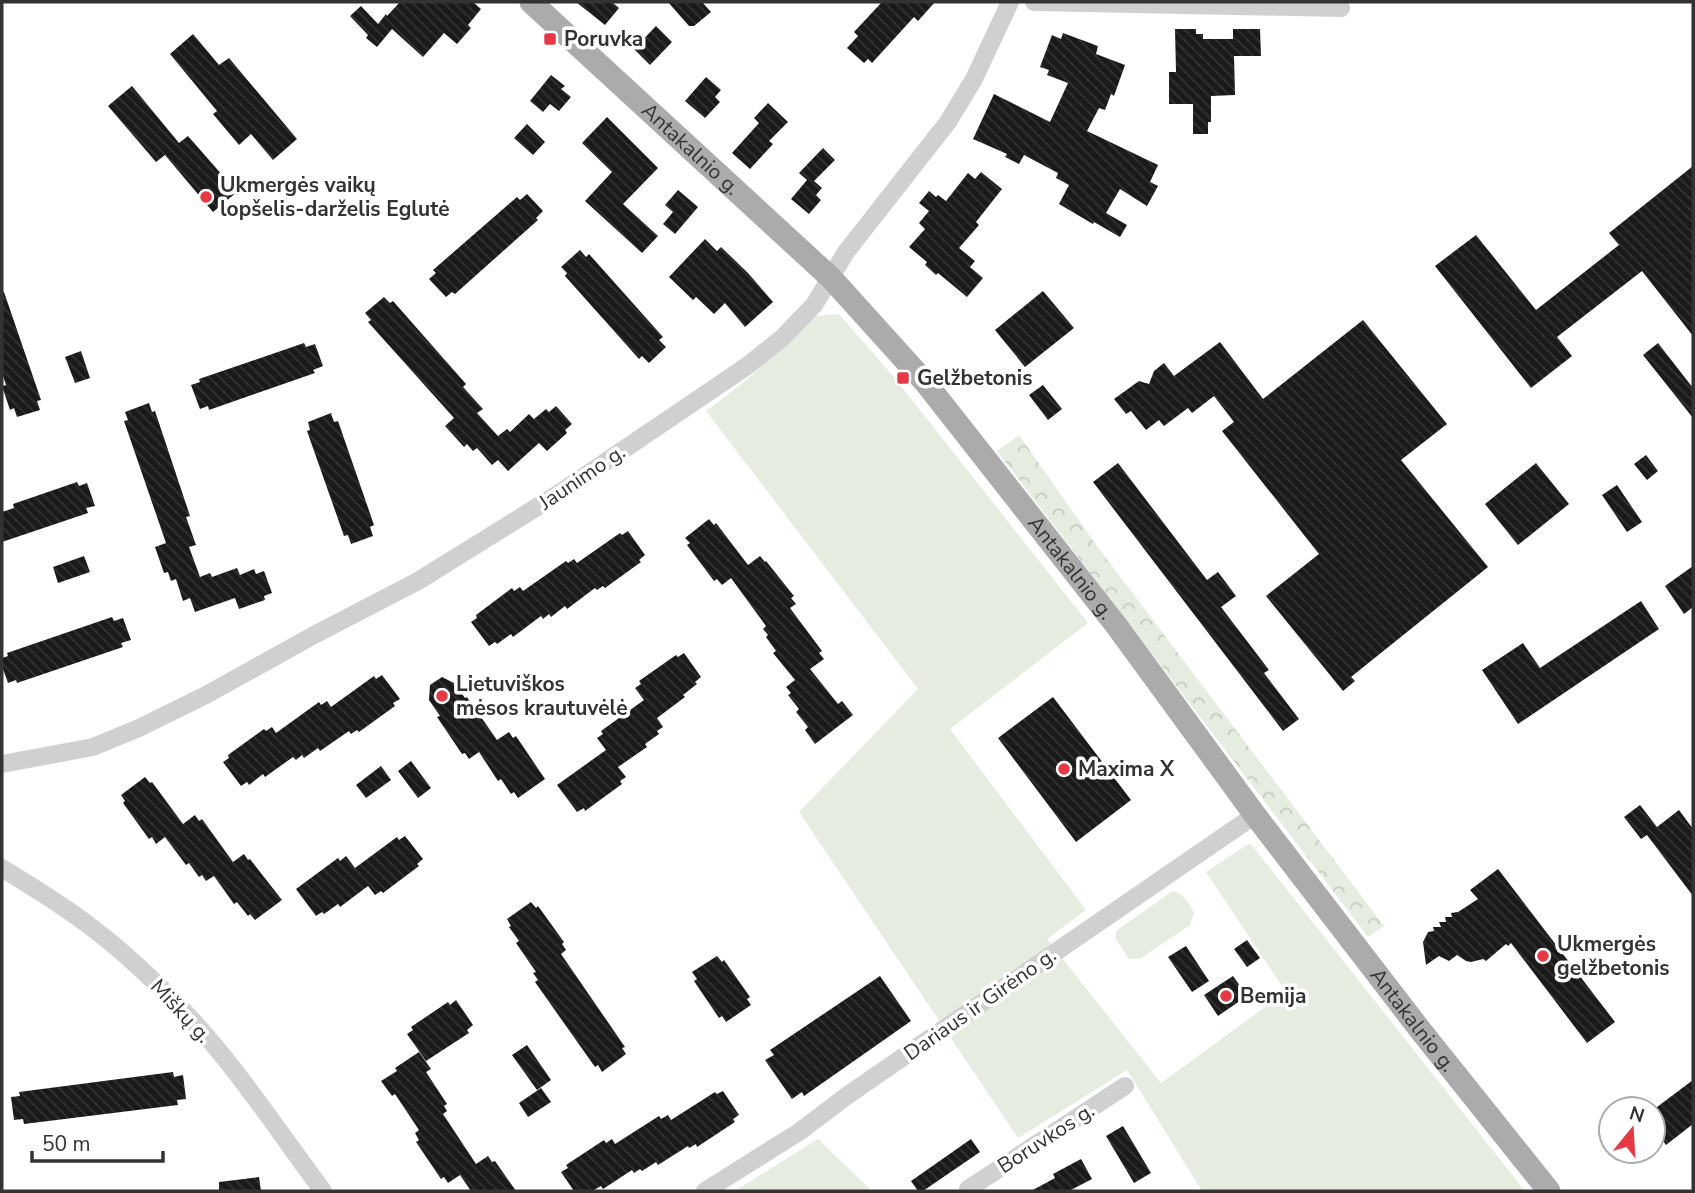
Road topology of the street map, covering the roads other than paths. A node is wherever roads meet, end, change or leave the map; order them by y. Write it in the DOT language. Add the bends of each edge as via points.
graph roads {
  1 [pos="531,2"];
  2 [pos="1010,2"];
  3 [pos="1034,2"];
  4 [pos="1341,8"];
  5 [pos="831,278"];
  6 [pos="2,765"];
  7 [pos="1255,815"];
  8 [pos="2,868"];
  9 [pos="1125,1086"];
  10 [pos="323,1191"];
  11 [pos="705,1191"];
  12 [pos="970,1191"];
  13 [pos="1549,1191"];
  1 -- 5 [label="main road, Antakalnio g."];
  2 -- 5 [label="street, Jaunimo g." via="948,122 846,252"];
  3 -- 4 [label="street"];
  5 -- 6 [label="street, Jaunimo g." via="814,305 747,366 558,494 418,581 139,728 93,747"];
  5 -- 7 [label="main road, Antakalnio g." via="930,389 1116,625"];
  7 -- 11 [label="street, Dariaus ir Girėno g." via="799,1132"];
  7 -- 13 [label="main road, Antakalnio g."];
  8 -- 10 [label="street, Miškų g." via="91,927 171,997 225,1060"];
  9 -- 12 [label="street, Boruvkos g."];
}
